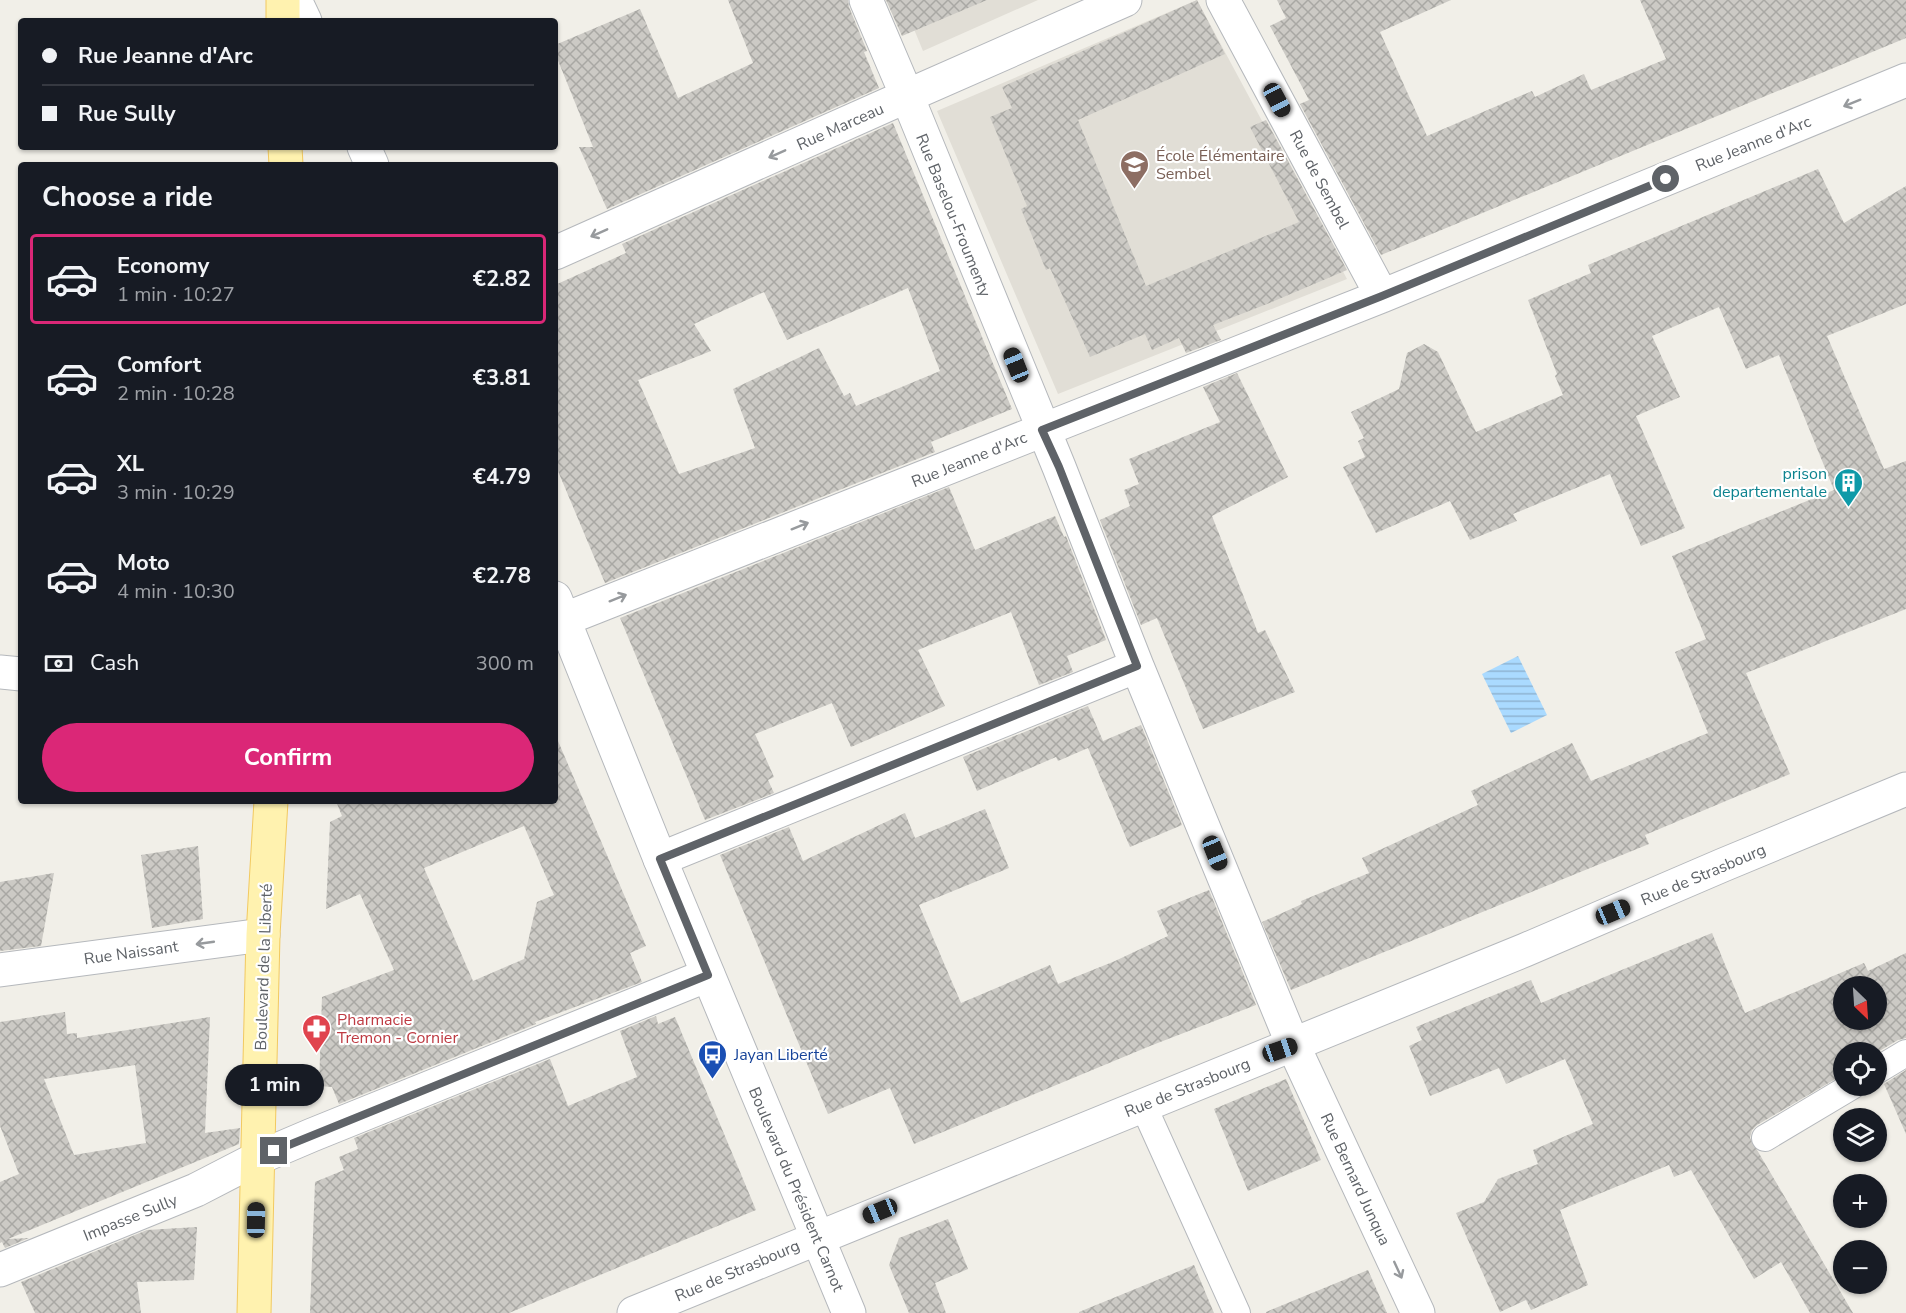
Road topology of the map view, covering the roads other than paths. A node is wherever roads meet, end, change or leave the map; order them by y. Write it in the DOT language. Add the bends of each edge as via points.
graph roads {
  1 [pos="283,0"];
  2 [pos="295,0"];
  3 [pos="866,0"];
  4 [pos="1125,0"];
  5 [pos="1223,0"];
  6 [pos="284,18"];
  7 [pos="304,18"];
  8 [pos="1906,80"];
  9 [pos="907,96"];
  10 [pos="558,252"];
  11 [pos="1382,296"];
  12 [pos="1042,430"];
  13 [pos="558,613"];
  14 [pos="1137,666"];
  15 [pos="1906,789"];
  16 [pos="272,804"];
  17 [pos="660,859"];
  18 [pos="263,935"];
  19 [pos="0,970"];
  20 [pos="708,975"];
  21 [pos="1293,1045"];
  22 [pos="1906,1053"];
  23 [pos="1887,1064"];
  24 [pos="1835,1096"];
  25 [pos="1143,1105"];
  26 [pos="1765,1138"];
  27 [pos="258,1158"];
  28 [pos="818,1237"];
  29 [pos="0,1270"];
  30 [pos="254,1313"];
  31 [pos="634,1313"];
  32 [pos="849,1313"];
  33 [pos="1238,1313"];
  34 [pos="1418,1313"];
  1 -- 6 [label="main road"];
  2 -- 7 [label="street"];
  3 -- 9 [label="street, Rue Baselou-Froumenty"];
  4 -- 9 [label="street, Rue Marceau"];
  5 -- 11 [label="street, Rue de Sembel"];
  8 -- 11 [label="street, Rue Jeanne d'Arc, one-way"];
  9 -- 10 [label="street, Rue Marceau, one-way"];
  9 -- 12 [label="street, Rue Baselou-Froumenty"];
  11 -- 12 [label="street, Rue Jeanne d'Arc"];
  13 -- 12 [label="street, Rue Jeanne d'Arc, one-way"];
  12 -- 14 [label="street, Rue Baselou-Froumenty"];
  13 -- 17 [label="street, Boulevard du Président Carnot"];
  14 -- 17 [label="street"];
  14 -- 21 [label="street, Rue Bernard Junqua"];
  15 -- 21 [label="street, Rue de Strasbourg"];
  16 -- 18 [label="main road, Boulevard de la Liberté"];
  17 -- 20 [label="street, Boulevard du Président Carnot"];
  18 -- 19 [label="street, Rue Naissant, one-way"];
  18 -- 27 [label="main road, Boulevard de la Liberté"];
  20 -- 27 [label="street, Impasse Sully"];
  20 -- 28 [label="street, Boulevard du Président Carnot"];
  21 -- 25 [label="street, Rue de Strasbourg"];
  21 -- 34 [label="street, Rue Bernard Junqua, one-way"];
  22 -- 23 [label="lane"];
  24 -- 26 [label="lane"];
  25 -- 28 [label="street, Rue de Strasbourg"];
  25 -- 33 [label="lane"];
  27 -- 29 [label="street, Impasse Sully" via="196,1190"];
  27 -- 30 [label="main road, Boulevard de la Liberté"];
  28 -- 31 [label="street, Rue de Strasbourg"];
  28 -- 32 [label="street, Boulevard du Président Carnot"];
}
